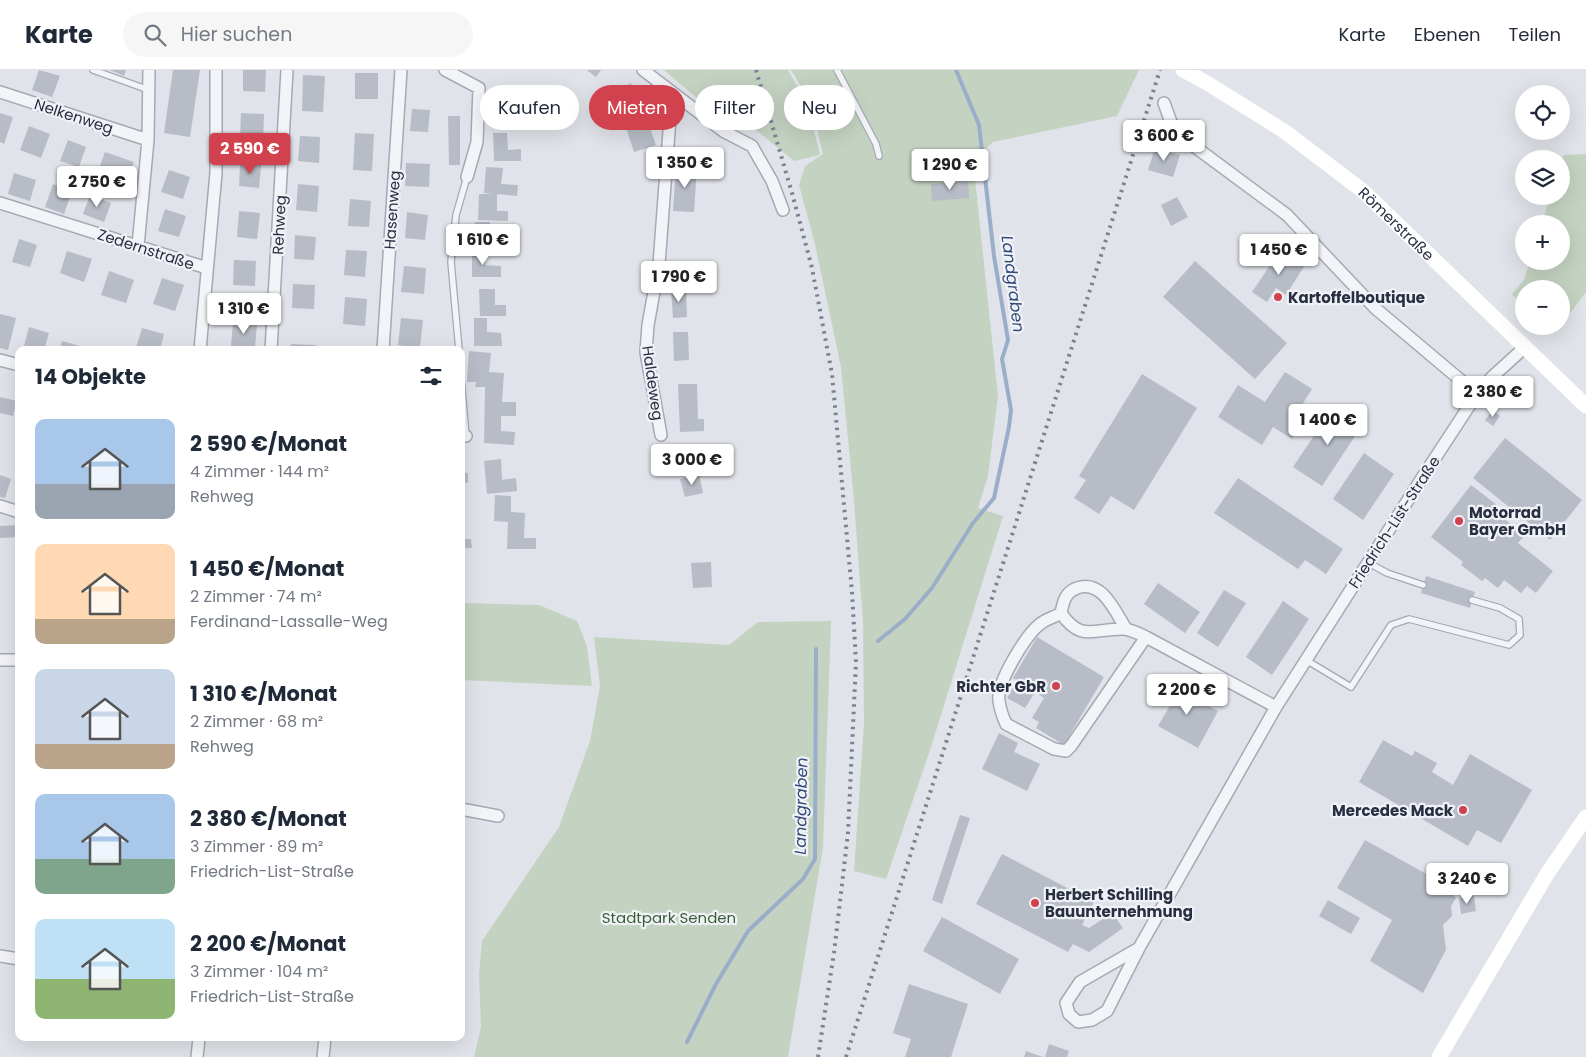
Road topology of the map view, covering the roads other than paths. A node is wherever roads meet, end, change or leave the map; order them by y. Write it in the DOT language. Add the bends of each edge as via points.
graph roads {
  1 [pos="93,70"];
  2 [pos="150,70"];
  3 [pos="216,70"];
  4 [pos="287,70"];
  5 [pos="401,70"];
  6 [pos="446,70"];
  7 [pos="643,70"];
  8 [pos="837,70"];
  9 [pos="1183,70"];
  10 [pos="663,85"];
  11 [pos="149,90"];
  12 [pos="0,92"];
  13 [pos="685,102"];
  14 [pos="1164,103"];
  15 [pos="669,130"];
  16 [pos="148,140"];
  17 [pos="879,156"];
  18 [pos="467,177"];
  19 [pos="0,203"];
  20 [pos="783,210"];
  21 [pos="138,246"];
  22 [pos="207,268"];
  23 [pos="202,346"];
  24 [pos="272,346"];
  25 [pos="383,346"];
  26 [pos="459,346"];
  27 [pos="1524,348"];
  28 [pos="0,360"];
  29 [pos="15,364"];
  30 [pos="1477,394"];
  31 [pos="1586,406"];
  32 [pos="661,435"];
  33 [pos="0,506"];
  34 [pos="15,511"];
  35 [pos="1369,562"];
  36 [pos="1423,585"];
  37 [pos="1472,600"];
  38 [pos="1061,613"];
  39 [pos="1126,629"];
  40 [pos="1146,637"];
  41 [pos="0,660"];
  42 [pos="15,660"];
  43 [pos="1306,660"];
  44 [pos="1276,707"];
  45 [pos="465,811"];
  46 [pos="498,816"];
  47 [pos="1586,817"];
  48 [pos="1139,948"];
  49 [pos="0,956"];
  50 [pos="15,958"];
  51 [pos="200,1041"];
  52 [pos="325,1041"];
  53 [pos="197,1057"];
  54 [pos="323,1057"];
  55 [pos="1439,1057"];
  1 -- 11 [label="lane"];
  2 -- 11 [label="street"];
  3 -- 22 [label="street" via="216,173"];
  4 -- 24 [label="street, Rehweg"];
  5 -- 25 [label="street, Hasenweg"];
  6 -- 18 [label="street" via="479,88 476,142"];
  7 -- 10 [label="street"];
  8 -- 17 [label="lane" via="876,144"];
  9 -- 27 [label="main road, Römerstraße" via="1284,131 1363,191"];
  11 -- 16 [label="street"];
  12 -- 16 [label="street, Nelkenweg"];
  13 -- 20 [label="street" via="723,131 752,146 772,181"];
  14 -- 30 [label="street" via="1170,122 1183,138 1287,215 1375,308"];
  15 -- 32 [label="street, Haldeweg" via="661,248 646,352"];
  16 -- 21 [label="street"];
  18 -- 26 [label="lane" via="456,215 451,262"];
  19 -- 21 [label="street, Zedernstraße"];
  21 -- 22 [label="street, Zedernstraße"];
  22 -- 23 [label="street"];
  27 -- 30 [label="street, Friedrich-List-Straße"];
  27 -- 31 [label="main road, Römerstraße"];
  28 -- 29 [label="street"];
  30 -- 35 [label="street, Friedrich-List-Straße"];
  33 -- 34 [label="street"];
  35 -- 36 [label="lane" via="1387,573"];
  35 -- 43 [label="street, Friedrich-List-Straße"];
  37 -- 43 [label="lane" via="1500,608 1518,618 1520,635 1509,645 1409,619 1391,624 1351,687"];
  38 -- 39 [label="street" via="1068,624 1081,632"];
  38 -- 39 [label="street" via="1064,599 1072,589 1086,584 1104,594"];
  38 -- 40 [label="street" via="1041,623 1031,634 1011,665 998,700 1006,724 1054,749 1066,751 1071,746"];
  39 -- 40 [label="street"];
  40 -- 44 [label="street"];
  41 -- 42 [label="street"];
  43 -- 44 [label="street, Friedrich-List-Straße"];
  44 -- 48 [label="street, Friedrich-List-Straße"];
  45 -- 46 [label="street"];
  47 -- 55 [label="main road" via="1547,874"];
  48 -- 48 [label="street, Friedrich-List-Straße" via="1080,982 1066,1003 1069,1014 1078,1022 1092,1020 1107,1011"];
  49 -- 50 [label="street"];
  51 -- 53 [label="street"];
  52 -- 54 [label="street"];
}
